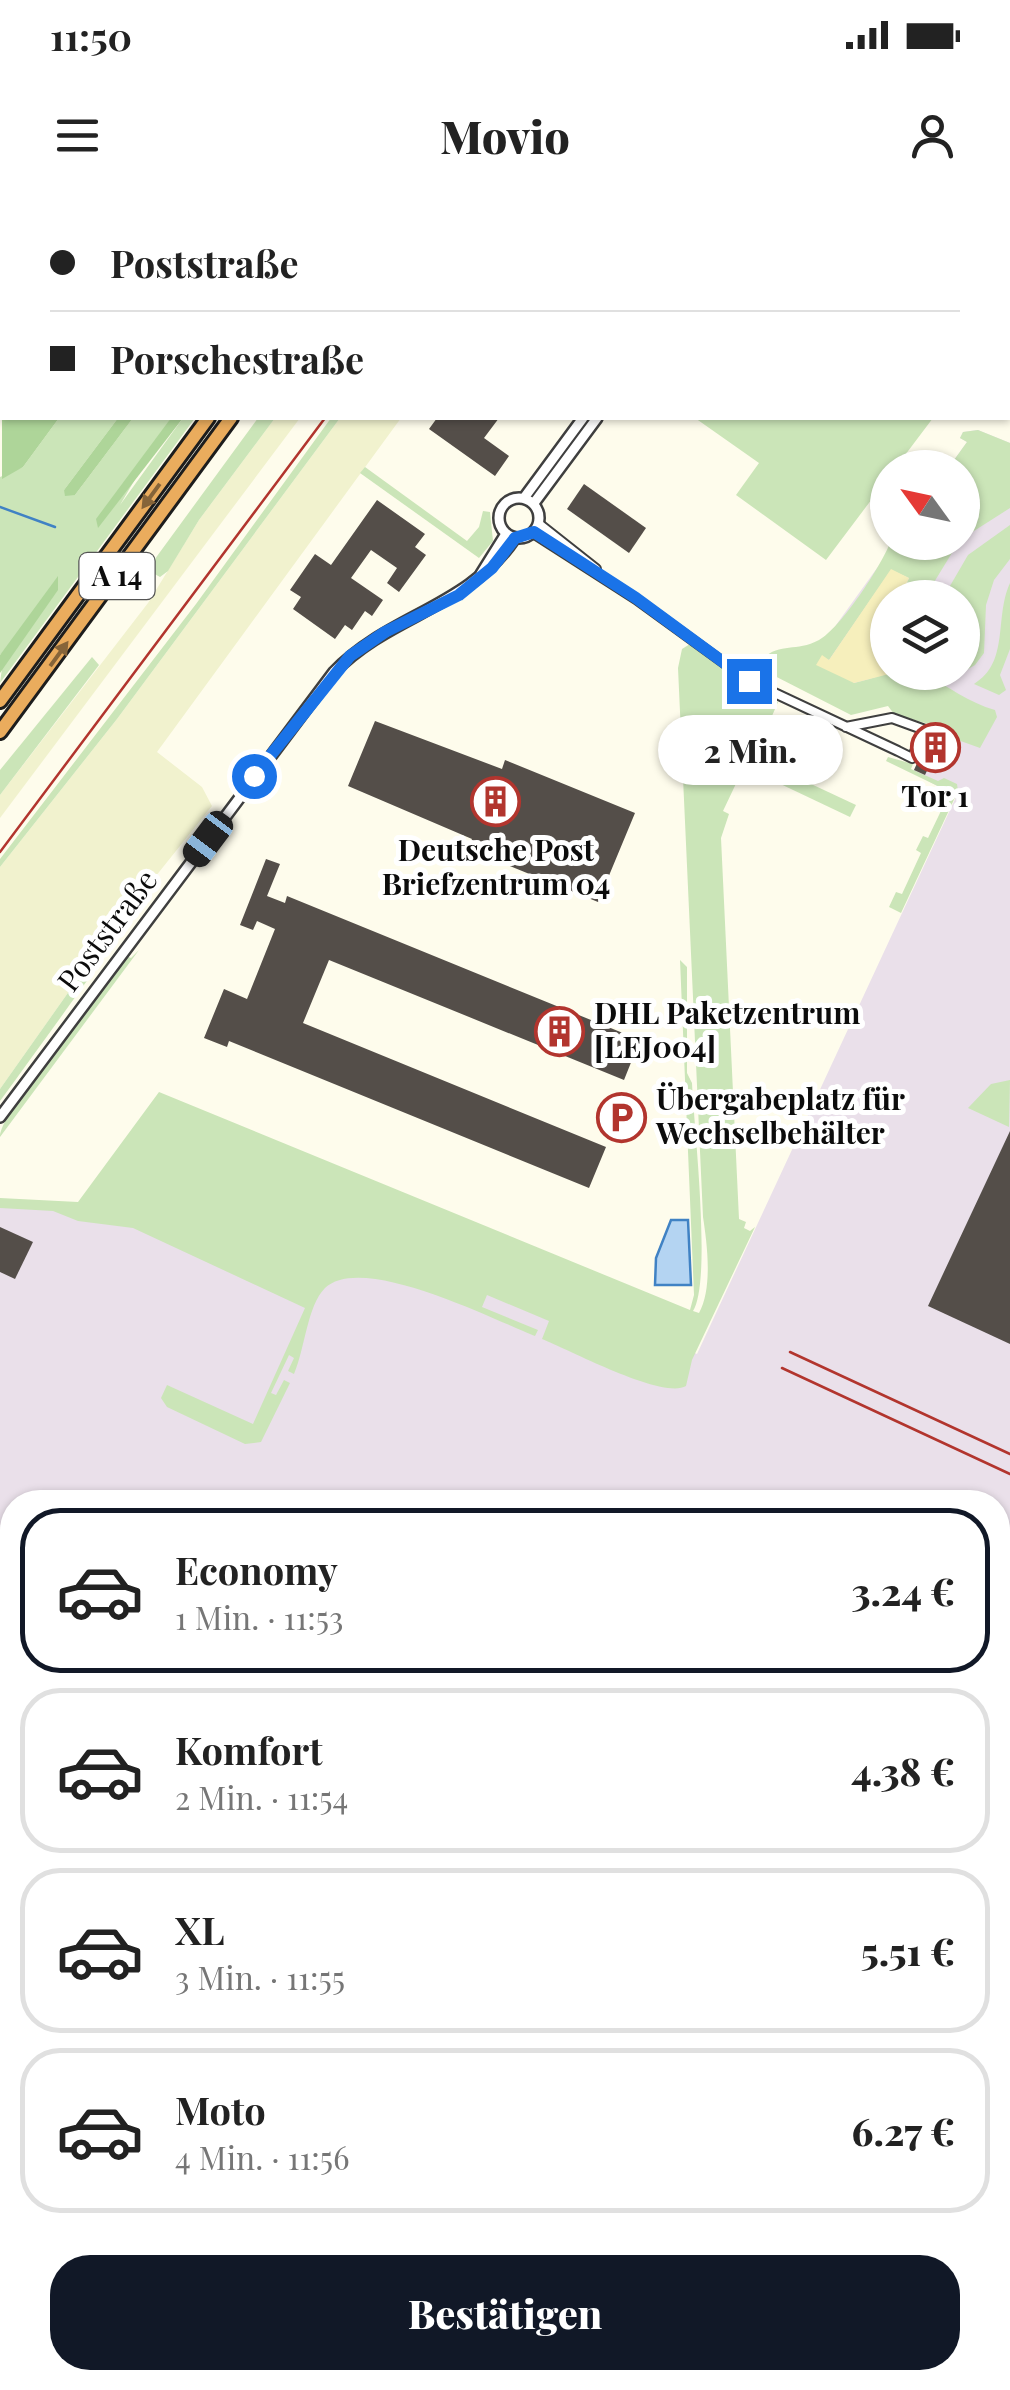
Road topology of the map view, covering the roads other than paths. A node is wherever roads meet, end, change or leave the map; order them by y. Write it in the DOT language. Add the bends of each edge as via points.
graph roads {
  1 [pos="207,420"];
  2 [pos="230,420"];
  3 [pos="582,420"];
  4 [pos="594,420"];
  5 [pos="529,501"];
  6 [pos="536,528"];
  7 [pos="510,536"];
  8 [pos="0,701"];
  9 [pos="846,727"];
  10 [pos="0,732"];
  11 [pos="0,1117"];
  1 -- 8 [label="highway, A 14, one-way"];
  10 -- 2 [label="highway, A 14, one-way"];
  3 -- 5 [label="street, Poststraße"];
  4 -- 5 [label="street, Poststraße"];
  5 -- 6 [label="street"];
  5 -- 7 [label="street, Poststraße" via="510,500 502,508 499,521"];
  6 -- 7 [label="street"];
  6 -- 9 [label="street" via="749,681"];
  7 -- 11 [label="street, Poststraße" via="476,581 442,606 367,642 334,672"];
  9 -- 9 [label="street" via="912,758 925,730 892,718"];
}
